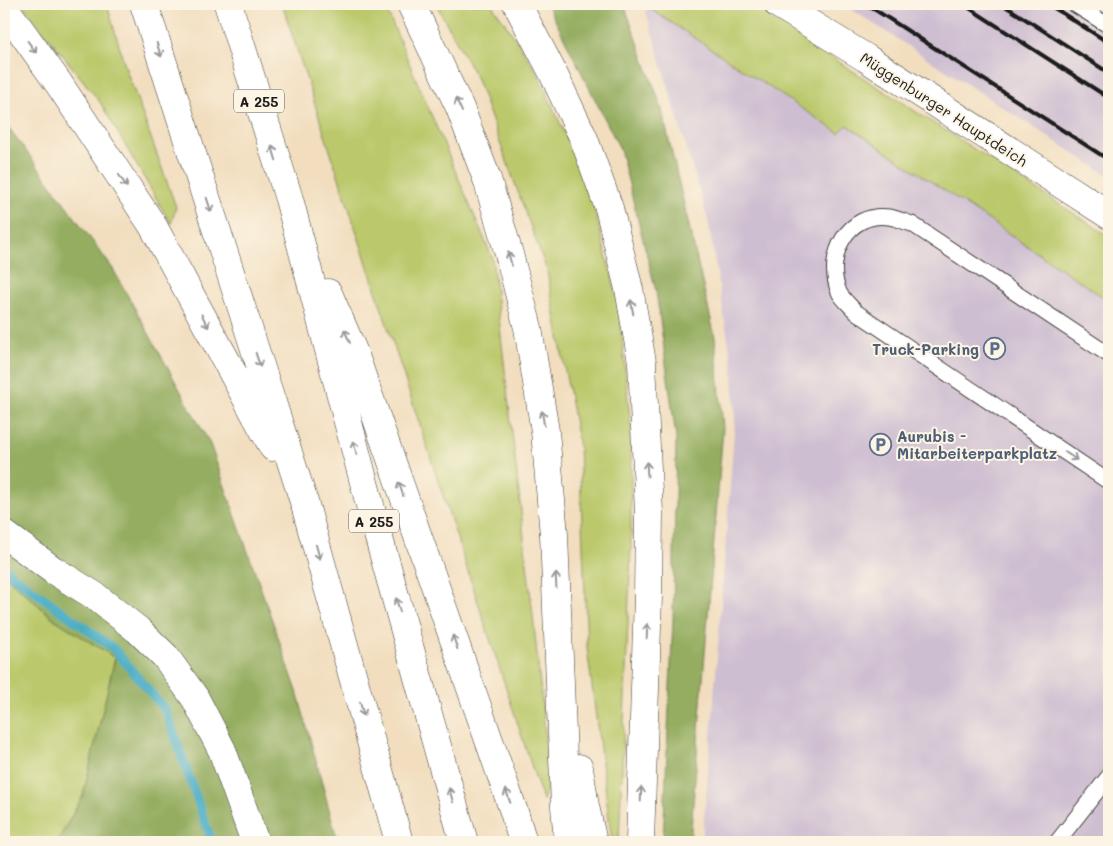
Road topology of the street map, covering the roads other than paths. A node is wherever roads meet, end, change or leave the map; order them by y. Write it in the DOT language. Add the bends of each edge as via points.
graph roads {
  1 [pos="144,4"];
  2 [pos="228,4"];
  3 [pos="411,4"];
  4 [pos="517,4"];
  5 [pos="778,4"];
  6 [pos="1074,4"];
  7 [pos="4,7"];
  8 [pos="1109,26"];
  9 [pos="289,199"];
  10 [pos="1109,215"];
  11 [pos="1109,355"];
  12 [pos="1109,482"];
  13 [pos="305,505"];
  14 [pos="4,534"];
  15 [pos="559,628"];
  16 [pos="1109,776"];
  17 [pos="255,842"];
  18 [pos="400,842"];
  19 [pos="464,842"];
  20 [pos="523,842"];
  21 [pos="568,842"];
  22 [pos="593,842"];
  23 [pos="640,842"];
  24 [pos="1057,842"];
  1 -- 13 [label="main road, one-way"];
  9 -- 2 [label="main road, A 255, one-way"];
  15 -- 3 [label="main road, one-way" via="545,431 528,328 487,178 460,108"];
  23 -- 4 [label="main road, one-way" via="649,513 642,362 630,289 609,208 584,139"];
  5 -- 10 [label="main road, Müggenburger Hauptdeich"];
  6 -- 8 [label="lane"];
  7 -- 13 [label="main road, one-way" via="153,226"];
  19 -- 9 [label="main road, A 255, one-way" via="372,514"];
  20 -- 9 [label="main road, one-way" via="354,353"];
  11 -- 12 [label="lane, one-way" via="912,224 888,217 867,219 849,229 837,248 834,268 839,293 856,312"];
  13 -- 18 [label="main road, one-way"];
  14 -- 17 [label="main road" via="95,596 138,630 164,656 195,698 222,750"];
  15 -- 21 [label="main road"];
  15 -- 22 [label="main road"];
  16 -- 24 [label="lane"];
}
